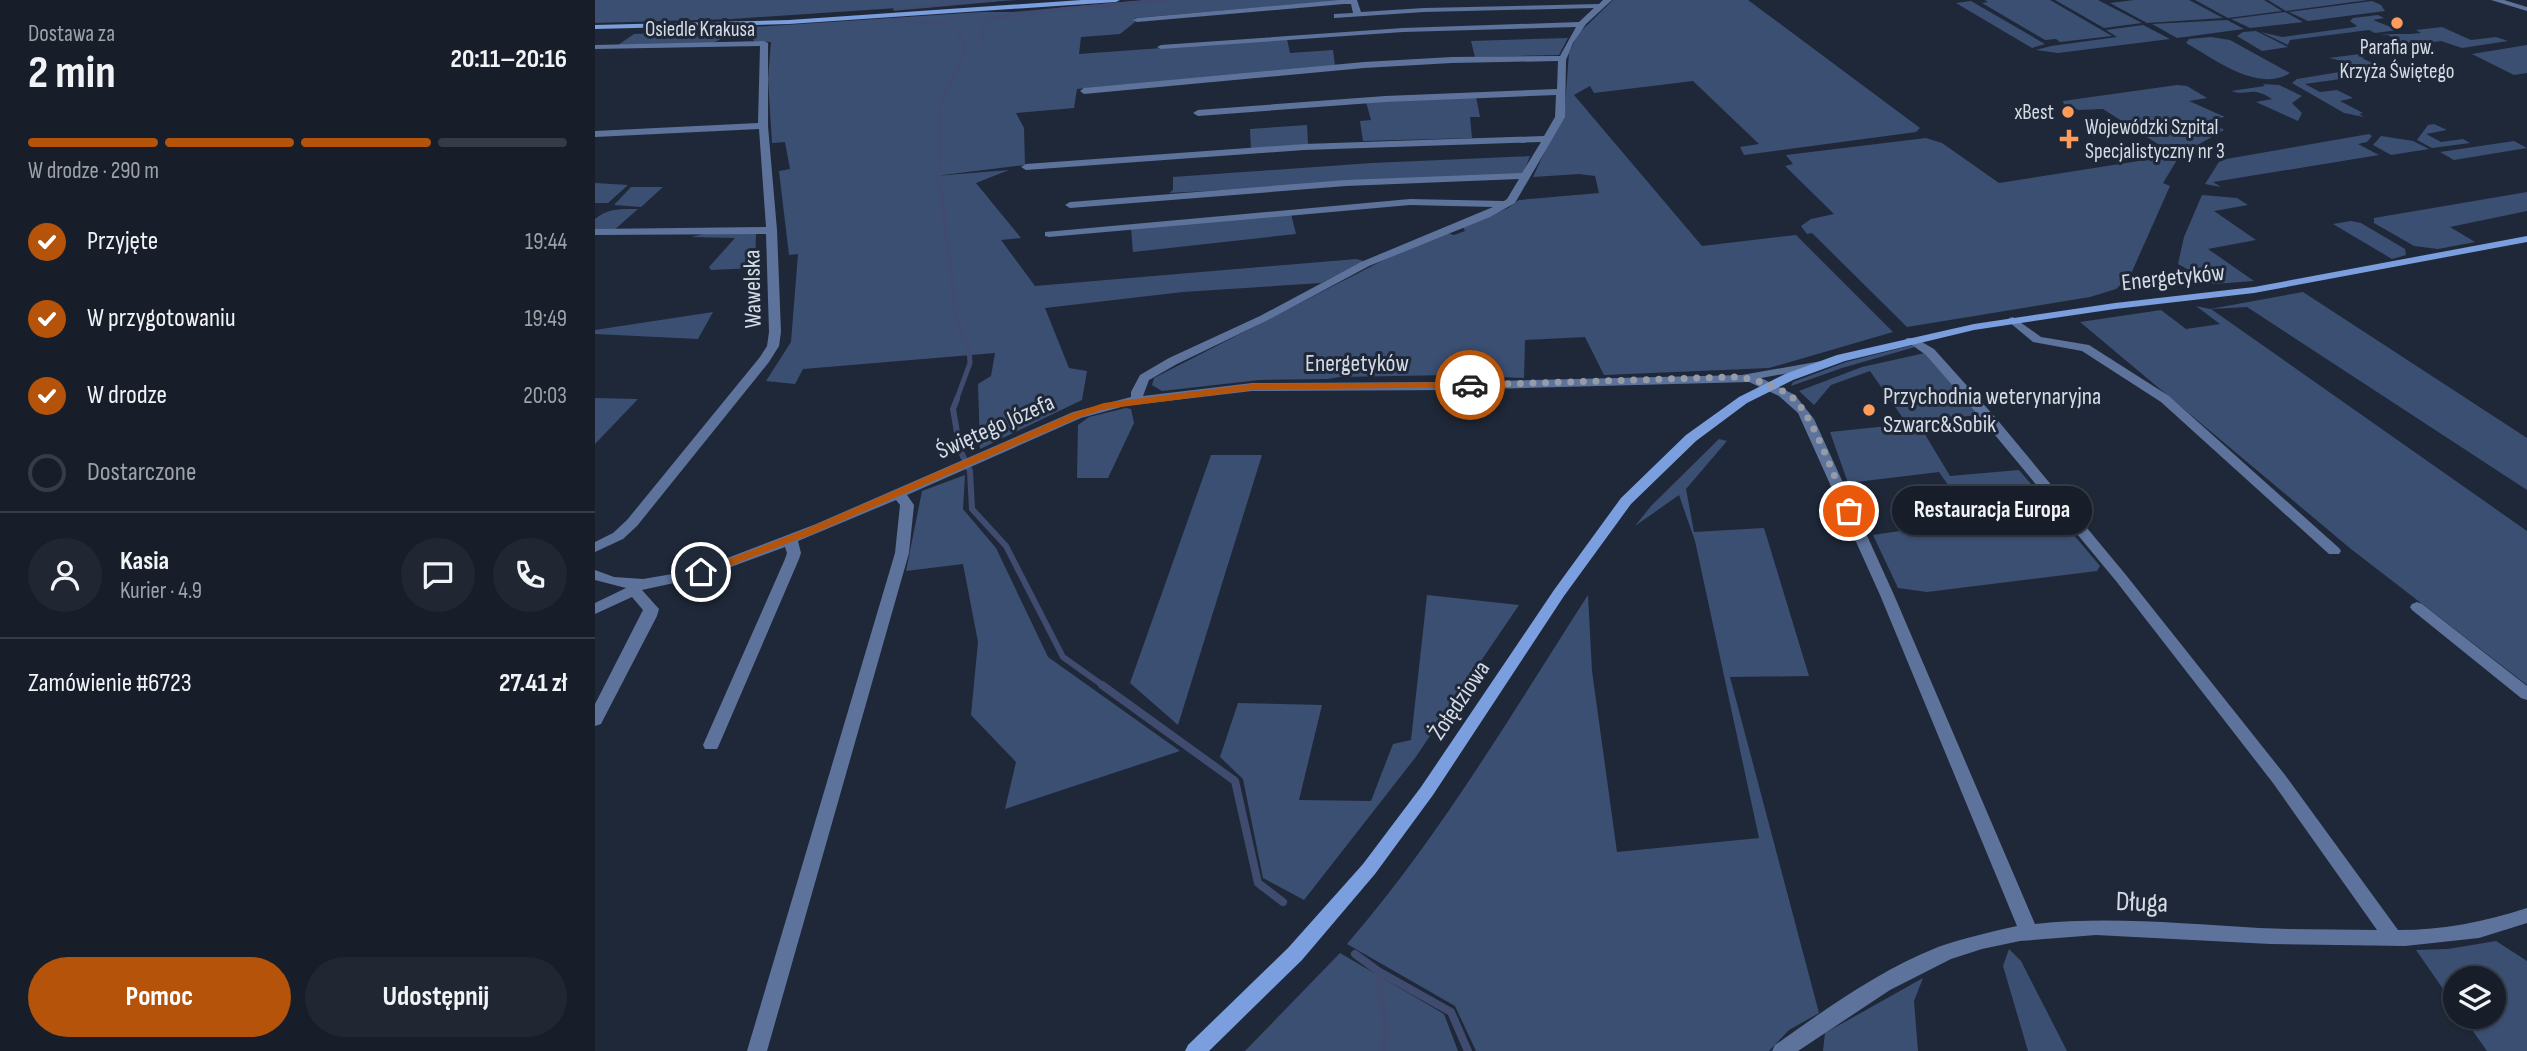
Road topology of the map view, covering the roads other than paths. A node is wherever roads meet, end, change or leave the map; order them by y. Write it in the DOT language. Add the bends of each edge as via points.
graph roads {
  1 [pos="1116,0"];
  2 [pos="2495,0"];
  3 [pos="1604,3"];
  4 [pos="2527,9"];
  5 [pos="1358,15"];
  6 [pos="1338,16"];
  7 [pos="1137,20"];
  8 [pos="1581,24"];
  9 [pos="595,27"];
  10 [pos="1161,47"];
  11 [pos="596,48"];
  12 [pos="1563,58"];
  13 [pos="1084,91"];
  14 [pos="1560,92"];
  15 [pos="1198,114"];
  16 [pos="763,126"];
  17 [pos="595,134"];
  18 [pos="1546,139"];
  19 [pos="1026,167"];
  20 [pos="1527,176"];
  21 [pos="1507,204"];
  22 [pos="1070,205"];
  23 [pos="772,230"];
  24 [pos="595,232"];
  25 [pos="1049,234"];
  26 [pos="2527,239"];
  27 [pos="2013,320"];
  28 [pos="1911,340"];
  29 [pos="1825,363"];
  30 [pos="1745,377"];
  31 [pos="1769,387"];
  32 [pos="1137,400"];
  33 [pos="898,494"];
  34 [pos="790,539"];
  35 [pos="595,548"];
  36 [pos="2334,551"];
  37 [pos="595,575"];
  38 [pos="638,587"];
  39 [pos="2417,607"];
  40 [pos="595,610"];
  41 [pos="2527,694"];
  42 [pos="595,720"];
  43 [pos="711,745"];
  44 [pos="2527,915"];
  45 [pos="2029,932"];
  46 [pos="2393,938"];
  47 [pos="757,1051"];
  48 [pos="1195,1051"];
  49 [pos="1782,1051"];
  1 -- 9 [label="street" via="800,21"];
  2 -- 4 [label="street"];
  3 -- 5 [label="street"];
  3 -- 8 [label="street"];
  5 -- 6 [label="street"];
  5 -- 7 [label="street" via="1351,1"];
  8 -- 10 [label="street" via="1403,30"];
  8 -- 12 [label="street"];
  11 -- 16 [label="street, Osiedle Krakusa" via="764,43"];
  12 -- 13 [label="street" via="1364,65"];
  12 -- 14 [label="street"];
  14 -- 15 [label="street" via="1385,99"];
  14 -- 18 [label="street" via="1560,117"];
  16 -- 17 [label="street"];
  16 -- 23 [label="street, Wawelska"];
  18 -- 19 [label="street" via="1317,146"];
  18 -- 20 [label="street"];
  20 -- 21 [label="street"];
  20 -- 22 [label="street" via="1346,183"];
  21 -- 25 [label="street" via="1410,202"];
  21 -- 32 [label="street" via="1365,264 1173,361 1144,379"];
  23 -- 24 [label="street"];
  23 -- 35 [label="street, Wawelska" via="773,346 632,523"];
  26 -- 27 [label="street, Energetyków" via="2255,290"];
  27 -- 28 [label="street, Energetyków"];
  27 -- 36 [label="street" via="2037,340 2085,348 2165,399"];
  28 -- 29 [label="street, Energetyków"];
  28 -- 46 [label="street" via="1930,352 1990,420 2121,578 2279,779"];
  29 -- 30 [label="street, Energetyków"];
  29 -- 31 [label="street, Energetyków"];
  30 -- 31 [label="street, Energetyków"];
  30 -- 32 [label="street, Energetyków" via="1277,386"];
  31 -- 45 [label="street" via="1792,397 1808,419"];
  31 -- 48 [label="street, Żołędziowa" via="1708,425 1626,501 1375,861 1295,954"];
  32 -- 33 [label="street, Świętego Józefa" via="1090,410"];
  33 -- 34 [label="street, Świętego Józefa"];
  33 -- 47 [label="street" via="907,505 902,553"];
  34 -- 38 [label="street, Świętego Józefa" via="694,575"];
  34 -- 43 [label="street" via="792,559"];
  37 -- 38 [label="street"];
  38 -- 40 [label="street, Świętego Józefa"];
  38 -- 42 [label="street" via="651,609 649,616"];
  39 -- 41 [label="street"];
  44 -- 46 [label="street, Długa" via="2465,934"];
  45 -- 46 [label="street, Długa" via="2140,927"];
  45 -- 49 [label="street, Długa" via="1943,954 1847,1007"];
}
